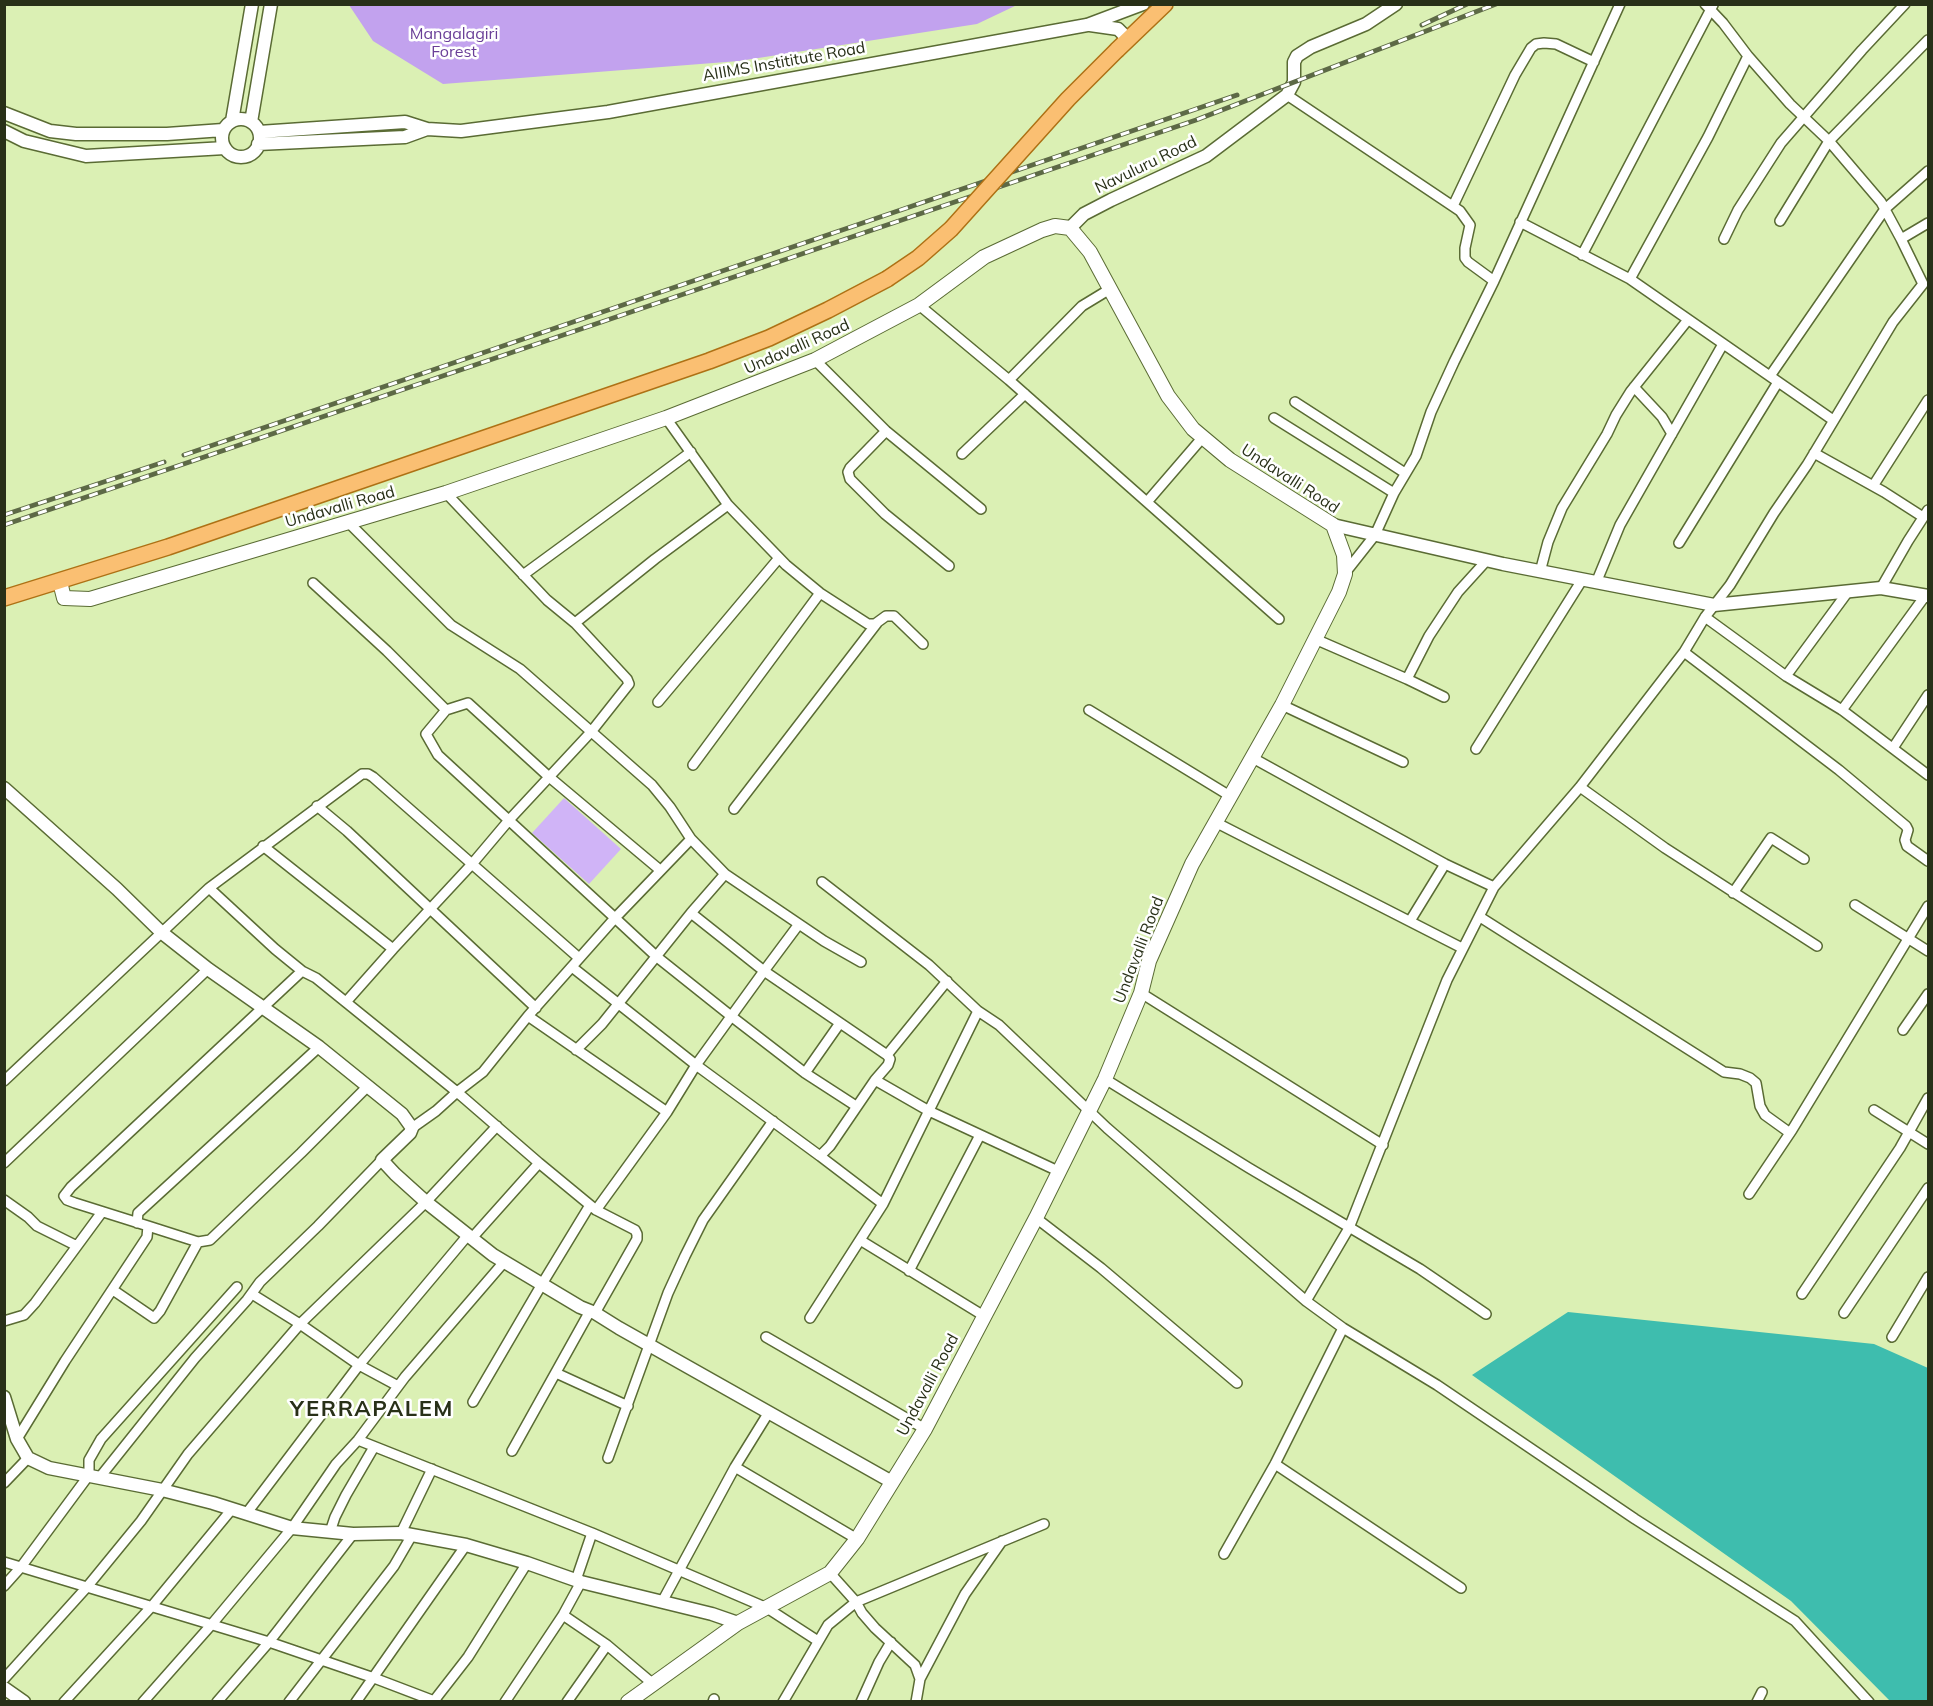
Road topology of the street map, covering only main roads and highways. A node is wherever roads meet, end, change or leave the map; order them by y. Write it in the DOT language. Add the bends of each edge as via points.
graph roads {
  1 [pos="1165,4"];
  2 [pos="60,582"];
  3 [pos="4,598"];
  4 [pos="628,1701"];
  1 -- 2 [label="main road, bridge" via="1068,99 951,229 888,279 798,324 709,361"];
  2 -- 3 [label="main road"];
  2 -- 4 [label="main road, Undavalli Road" via="64,598 90,599 446,493 666,418 815,360 919,305 984,257 1055,226 1070,228 1090,252 1168,396 1193,429 1230,460 1333,525 1344,555 1345,574 1339,592 1282,705 1192,864 1149,962 1141,993 1105,1079 925,1429 857,1539 830,1572 738,1623"];
}
